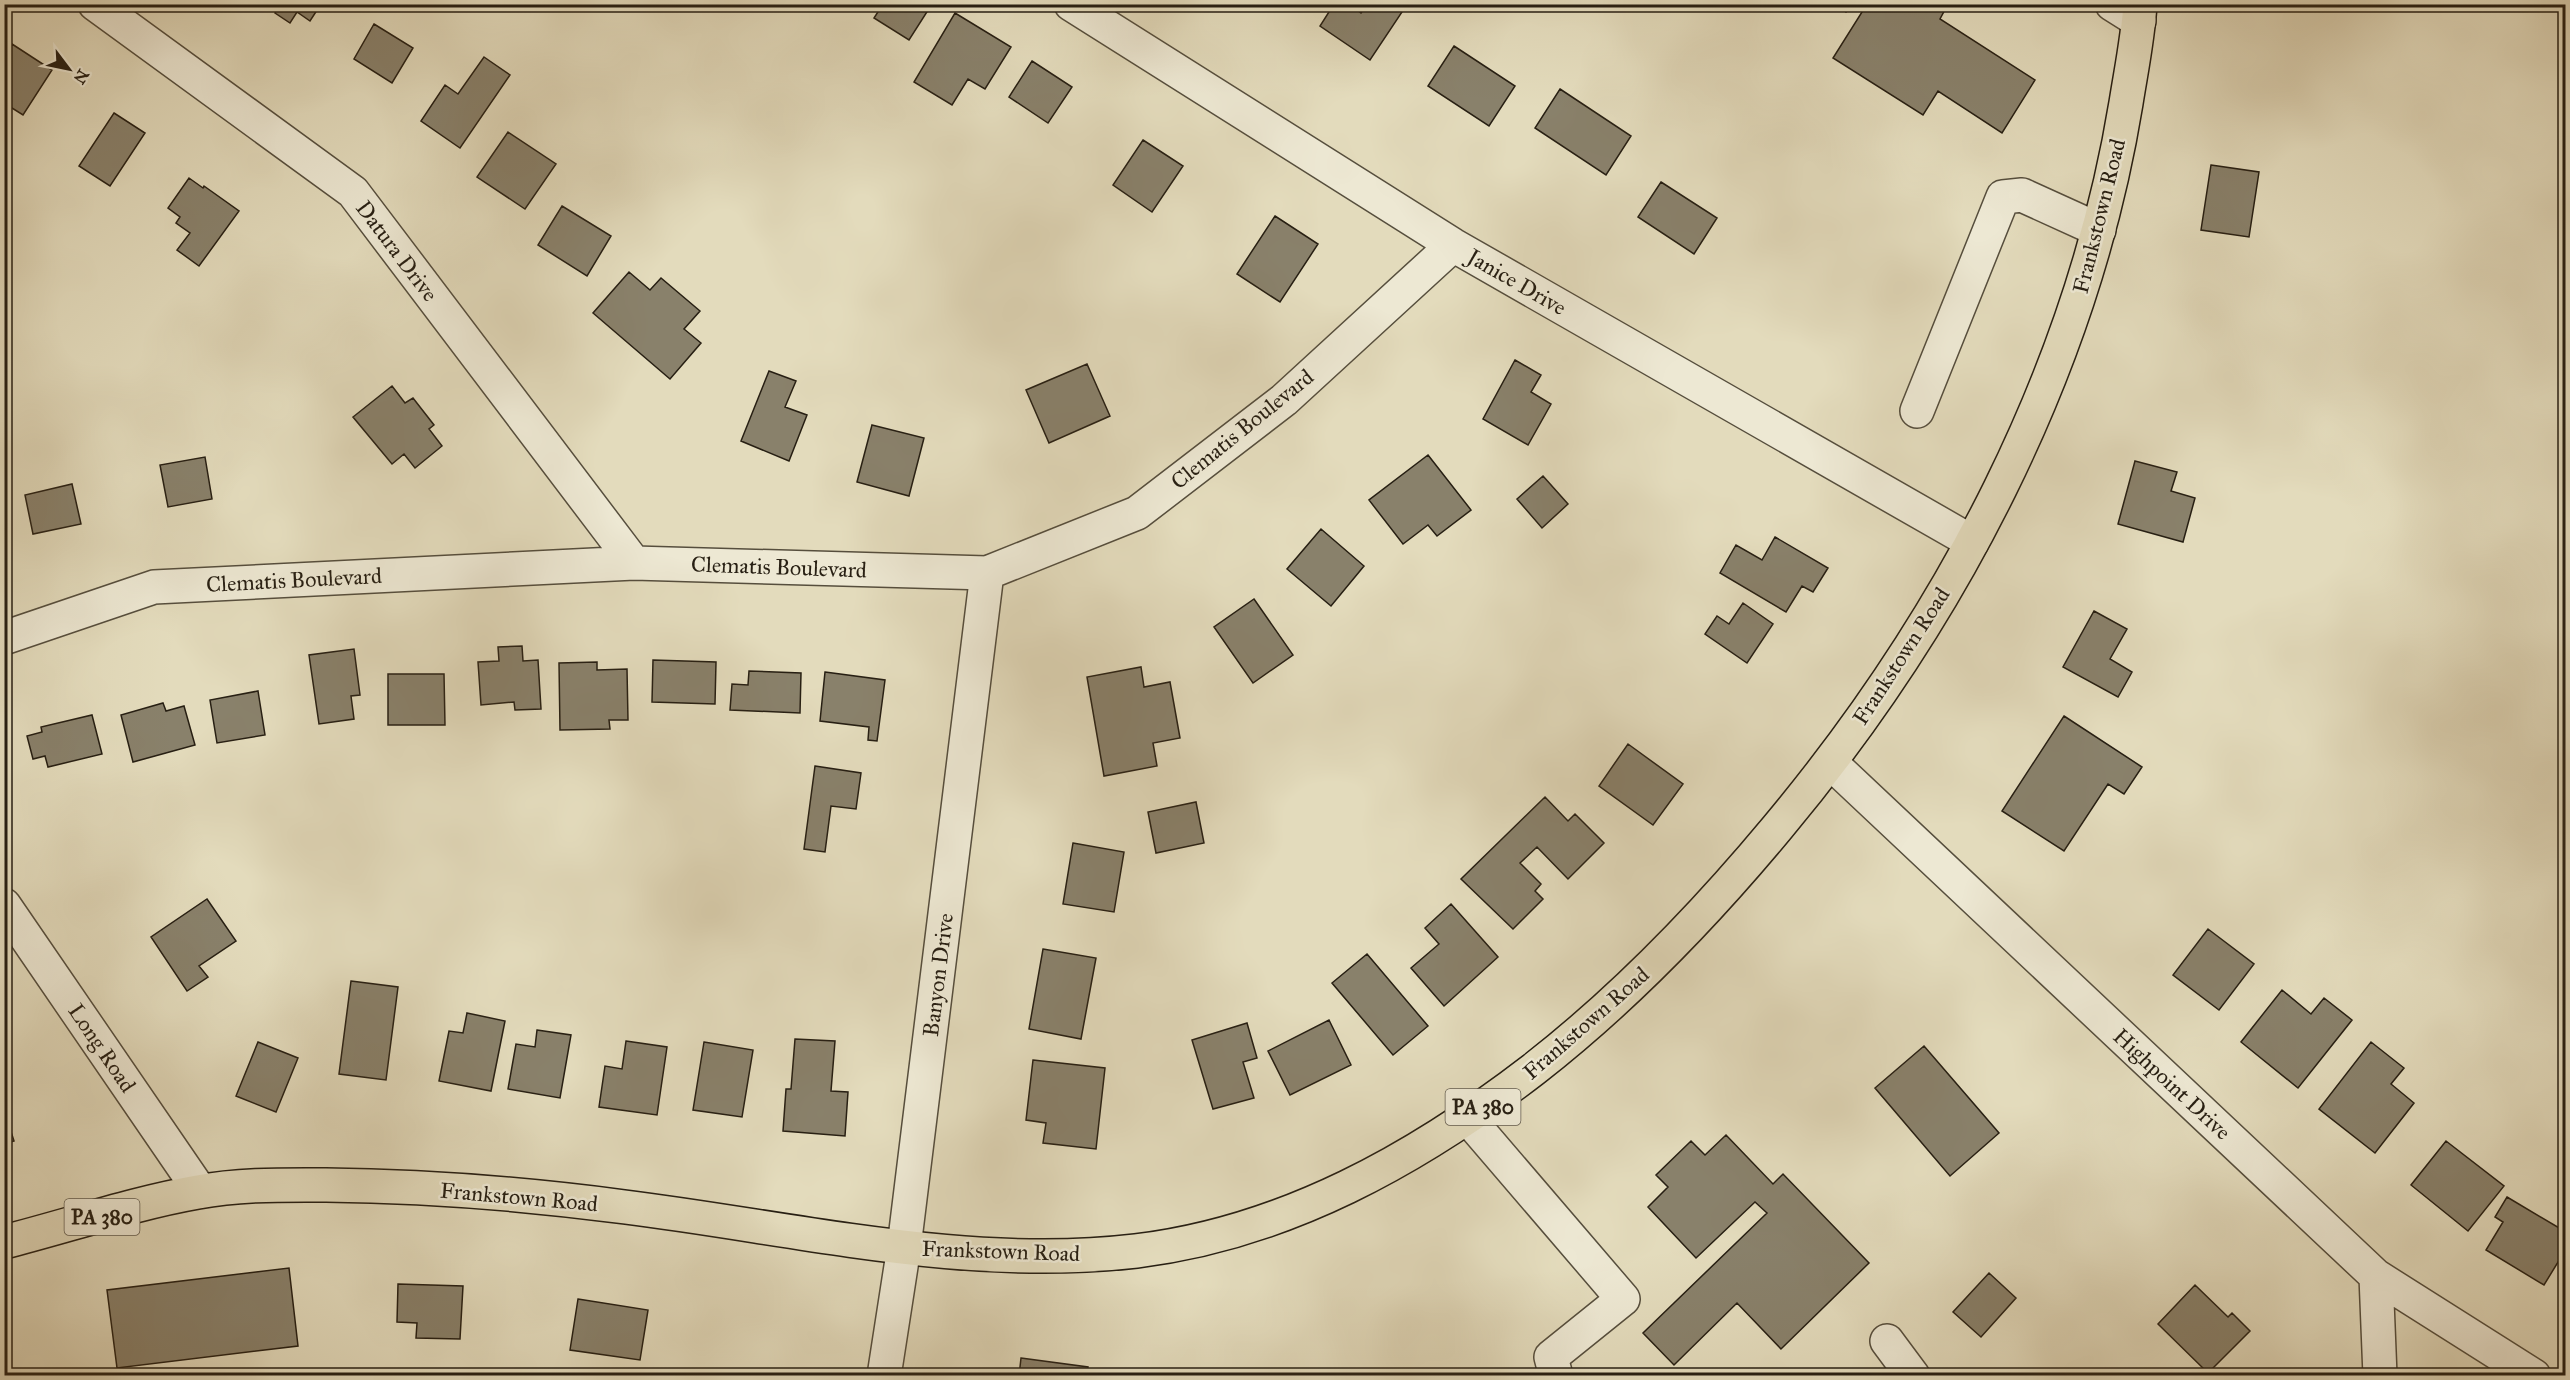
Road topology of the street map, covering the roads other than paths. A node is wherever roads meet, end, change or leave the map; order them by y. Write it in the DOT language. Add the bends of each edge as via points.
graph roads {
  1 [pos="95,4"];
  2 [pos="1071,4"];
  3 [pos="2112,4"];
  4 [pos="2139,13"];
  5 [pos="2099,230"];
  6 [pos="1453,245"];
  7 [pos="1917,411"];
  8 [pos="1972,542"];
  9 [pos="634,563"];
  10 [pos="987,573"];
  11 [pos="4,638"];
  12 [pos="1832,763"];
  13 [pos="4,905"];
  14 [pos="1467,1117"];
  15 [pos="200,1191"];
  16 [pos="4,1242"];
  17 [pos="904,1247"];
  18 [pos="2376,1276"];
  19 [pos="1887,1341"];
  20 [pos="884,1376"];
  21 [pos="1556,1376"];
  22 [pos="1913,1376"];
  23 [pos="2380,1376"];
  24 [pos="2534,1376"];
  1 -- 9 [label="street, Datura Drive" via="353,192"];
  2 -- 6 [label="street, Janice Drive"];
  3 -- 4 [label="street"];
  4 -- 5 [label="main road, Frankstown Road / PA 380" via="2119,146"];
  5 -- 7 [label="street" via="2022,195 2003,196"];
  5 -- 8 [label="main road, Frankstown Road / PA 380" via="2071,319 2025,436"];
  6 -- 8 [label="street, Janice Drive"];
  6 -- 10 [label="street, Clematis Boulevard" via="1284,400 1137,513"];
  8 -- 12 [label="main road, Frankstown Road / PA 380" via="1902,663"];
  9 -- 10 [label="street, Clematis Boulevard"];
  9 -- 11 [label="street, Clematis Boulevard" via="154,587"];
  10 -- 17 [label="street, Banyon Drive"];
  12 -- 14 [label="main road, Frankstown Road / PA 380" via="1669,951 1576,1036"];
  12 -- 18 [label="street, Highpoint Drive"];
  13 -- 15 [label="street, Long Road"];
  14 -- 17 [label="main road, Frankstown Road / PA 380" via="1386,1168 1323,1199 1260,1224 1199,1240 1135,1251 1050,1257"];
  14 -- 21 [label="street" via="1623,1299 1551,1357"];
  15 -- 16 [label="main road, Frankstown Road / PA 380"];
  15 -- 17 [label="main road, Frankstown Road / PA 380" via="280,1185 379,1185 469,1191 625,1207"];
  17 -- 20 [label="street, Banyon Drive"];
  18 -- 23 [label="street"];
  18 -- 24 [label="street, Highpoint Drive"];
  19 -- 22 [label="street"];
}
